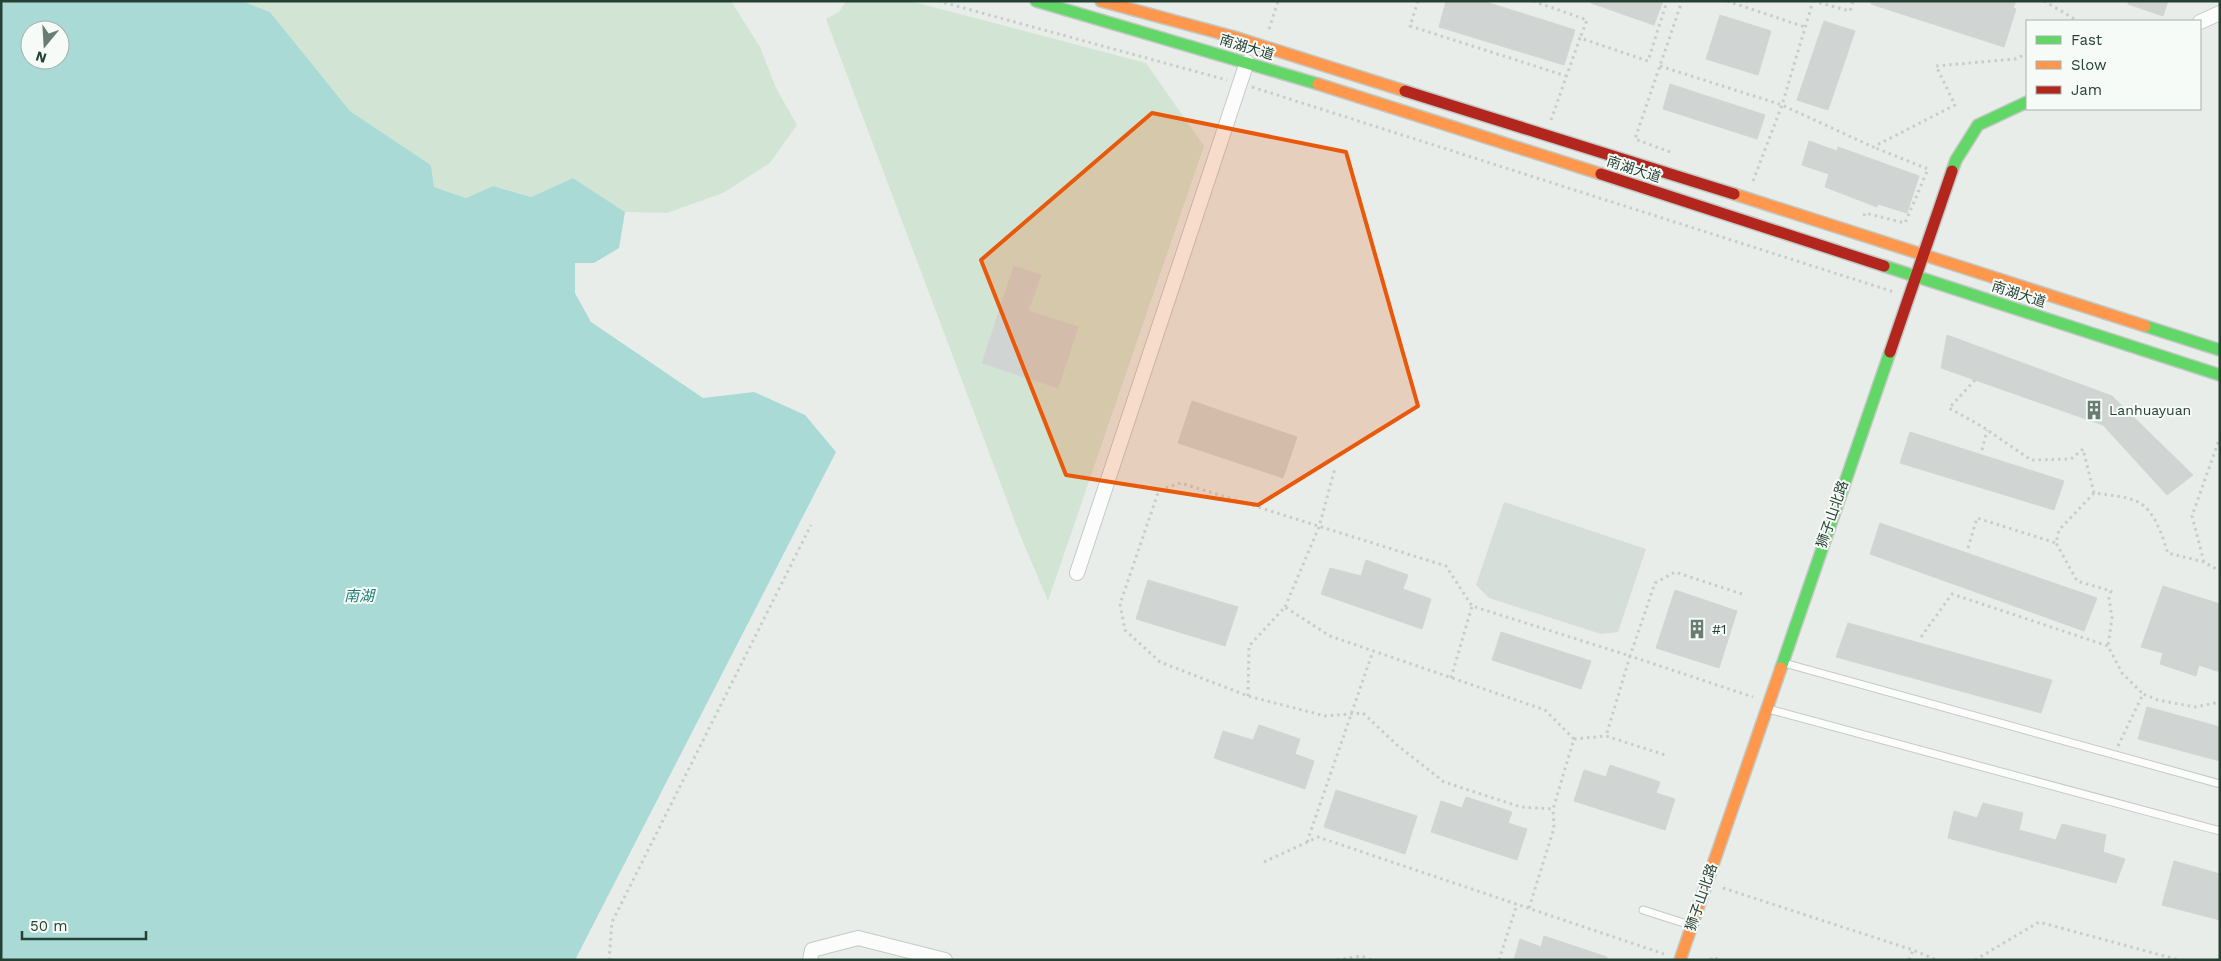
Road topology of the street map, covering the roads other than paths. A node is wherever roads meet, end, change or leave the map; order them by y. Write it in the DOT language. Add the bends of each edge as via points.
graph roads {
  1 [pos="1036,1"];
  2 [pos="1101,1"];
  3 [pos="2220,13"];
  4 [pos="2201,22"];
  5 [pos="1247,62"];
  6 [pos="2026,102"];
  7 [pos="1923,253"];
  8 [pos="1915,276"];
  9 [pos="2220,350"];
  10 [pos="2220,375"];
  11 [pos="1077,572"];
  12 [pos="1781,662"];
  13 [pos="1766,705"];
  14 [pos="2220,784"];
  15 [pos="2220,831"];
  16 [pos="1643,910"];
  17 [pos="1691,926"];
  18 [pos="1676,958"];
  19 [pos="810,960"];
  20 [pos="945,960"];
  1 -- 5 [label="main road, 南湖大道"];
  2 -- 7 [label="main road, 南湖大道" via="1263,46"];
  3 -- 4 [label="street"];
  5 -- 8 [label="main road, 南湖大道"];
  5 -- 11 [label="street"];
  6 -- 7 [label="main road, 狮子山北路" via="1978,125 1956,160"];
  7 -- 8 [label="main road, 狮子山北路"];
  7 -- 9 [label="main road, 南湖大道"];
  8 -- 10 [label="main road, 南湖大道"];
  8 -- 12 [label="main road, 狮子山北路"];
  12 -- 13 [label="main road, 狮子山北路"];
  12 -- 14 [label="lane"];
  13 -- 15 [label="lane"];
  13 -- 17 [label="main road, 狮子山北路"];
  16 -- 17 [label="lane"];
  17 -- 18 [label="main road, 狮子山北路"];
  19 -- 20 [label="street" via="812,950 858,938"];
}
